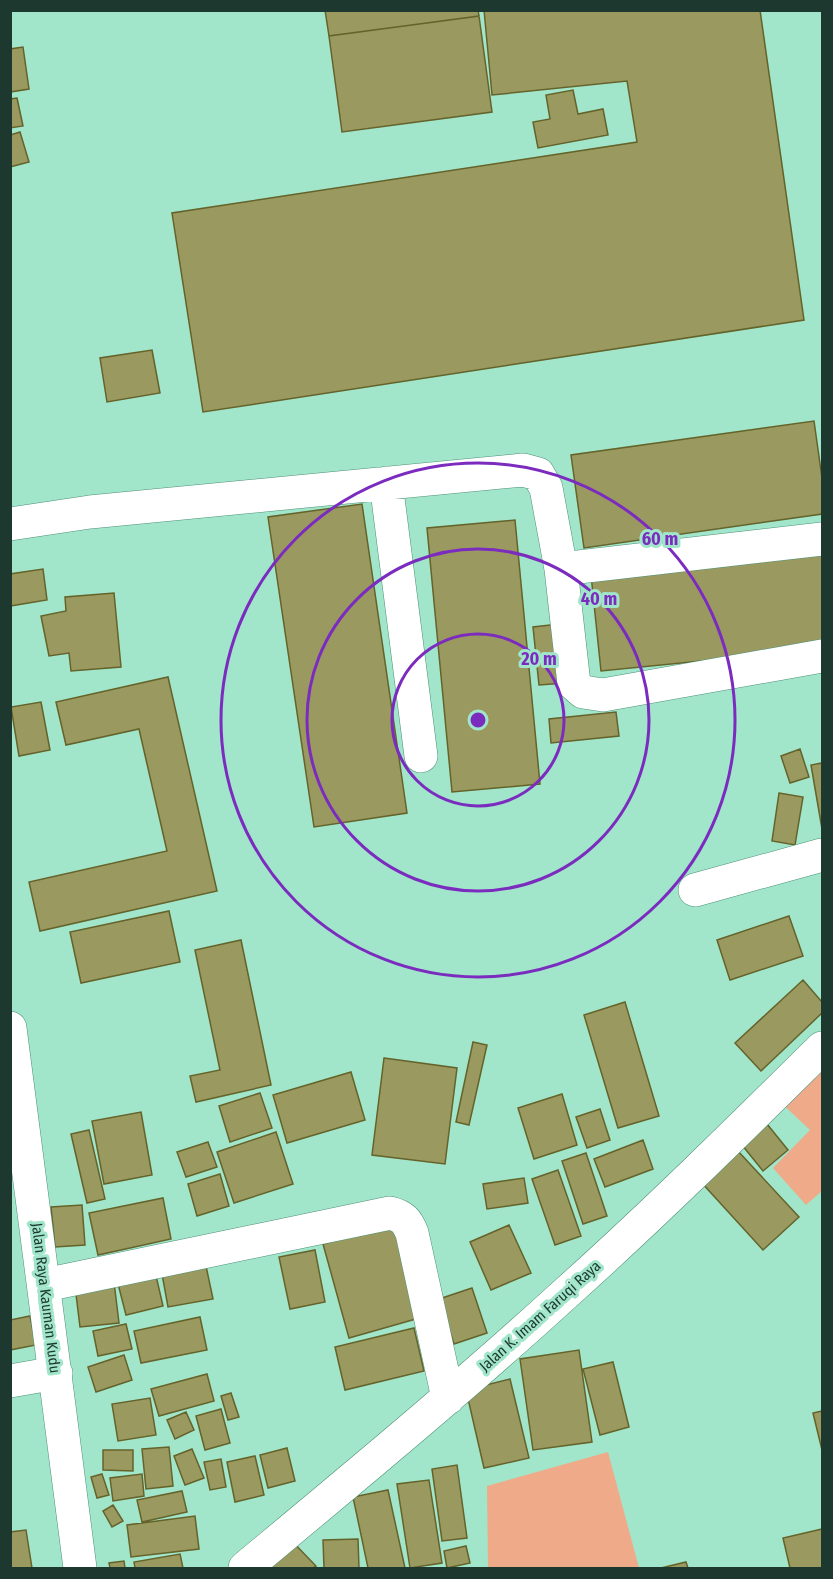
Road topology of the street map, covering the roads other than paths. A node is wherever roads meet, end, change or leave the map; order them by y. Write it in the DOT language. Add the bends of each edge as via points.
graph roads {
  1 [pos="386,483"];
  2 [pos="10,524"];
  3 [pos="822,538"];
  4 [pos="561,569"];
  5 [pos="822,657"];
  6 [pos="421,756"];
  7 [pos="822,855"];
  8 [pos="695,890"];
  9 [pos="10,1028"];
  10 [pos="822,1048"];
  11 [pos="45,1285"];
  12 [pos="56,1373"];
  13 [pos="10,1381"];
  14 [pos="448,1398"];
  15 [pos="80,1569"];
  16 [pos="245,1569"];
  1 -- 2 [label="street" via="90,512"];
  1 -- 4 [label="street" via="523,470 538,474 546,488"];
  1 -- 6 [label="street"];
  3 -- 4 [label="street"];
  4 -- 5 [label="street" via="574,684 583,692 603,695"];
  7 -- 8 [label="street"];
  9 -- 11 [label="street, Jalan Raya Kauman Kudu"];
  10 -- 14 [label="street, Jalan K. Imam Faruqi Raya" via="703,1166"];
  11 -- 12 [label="street, Jalan Raya Kauman Kudu"];
  11 -- 14 [label="street" via="390,1213 398,1215 406,1220 412,1233"];
  12 -- 13 [label="street"];
  12 -- 15 [label="street, Jalan Raya Kauman Kudu"];
  14 -- 16 [label="street, Jalan K. Imam Faruqi Raya"];
}
